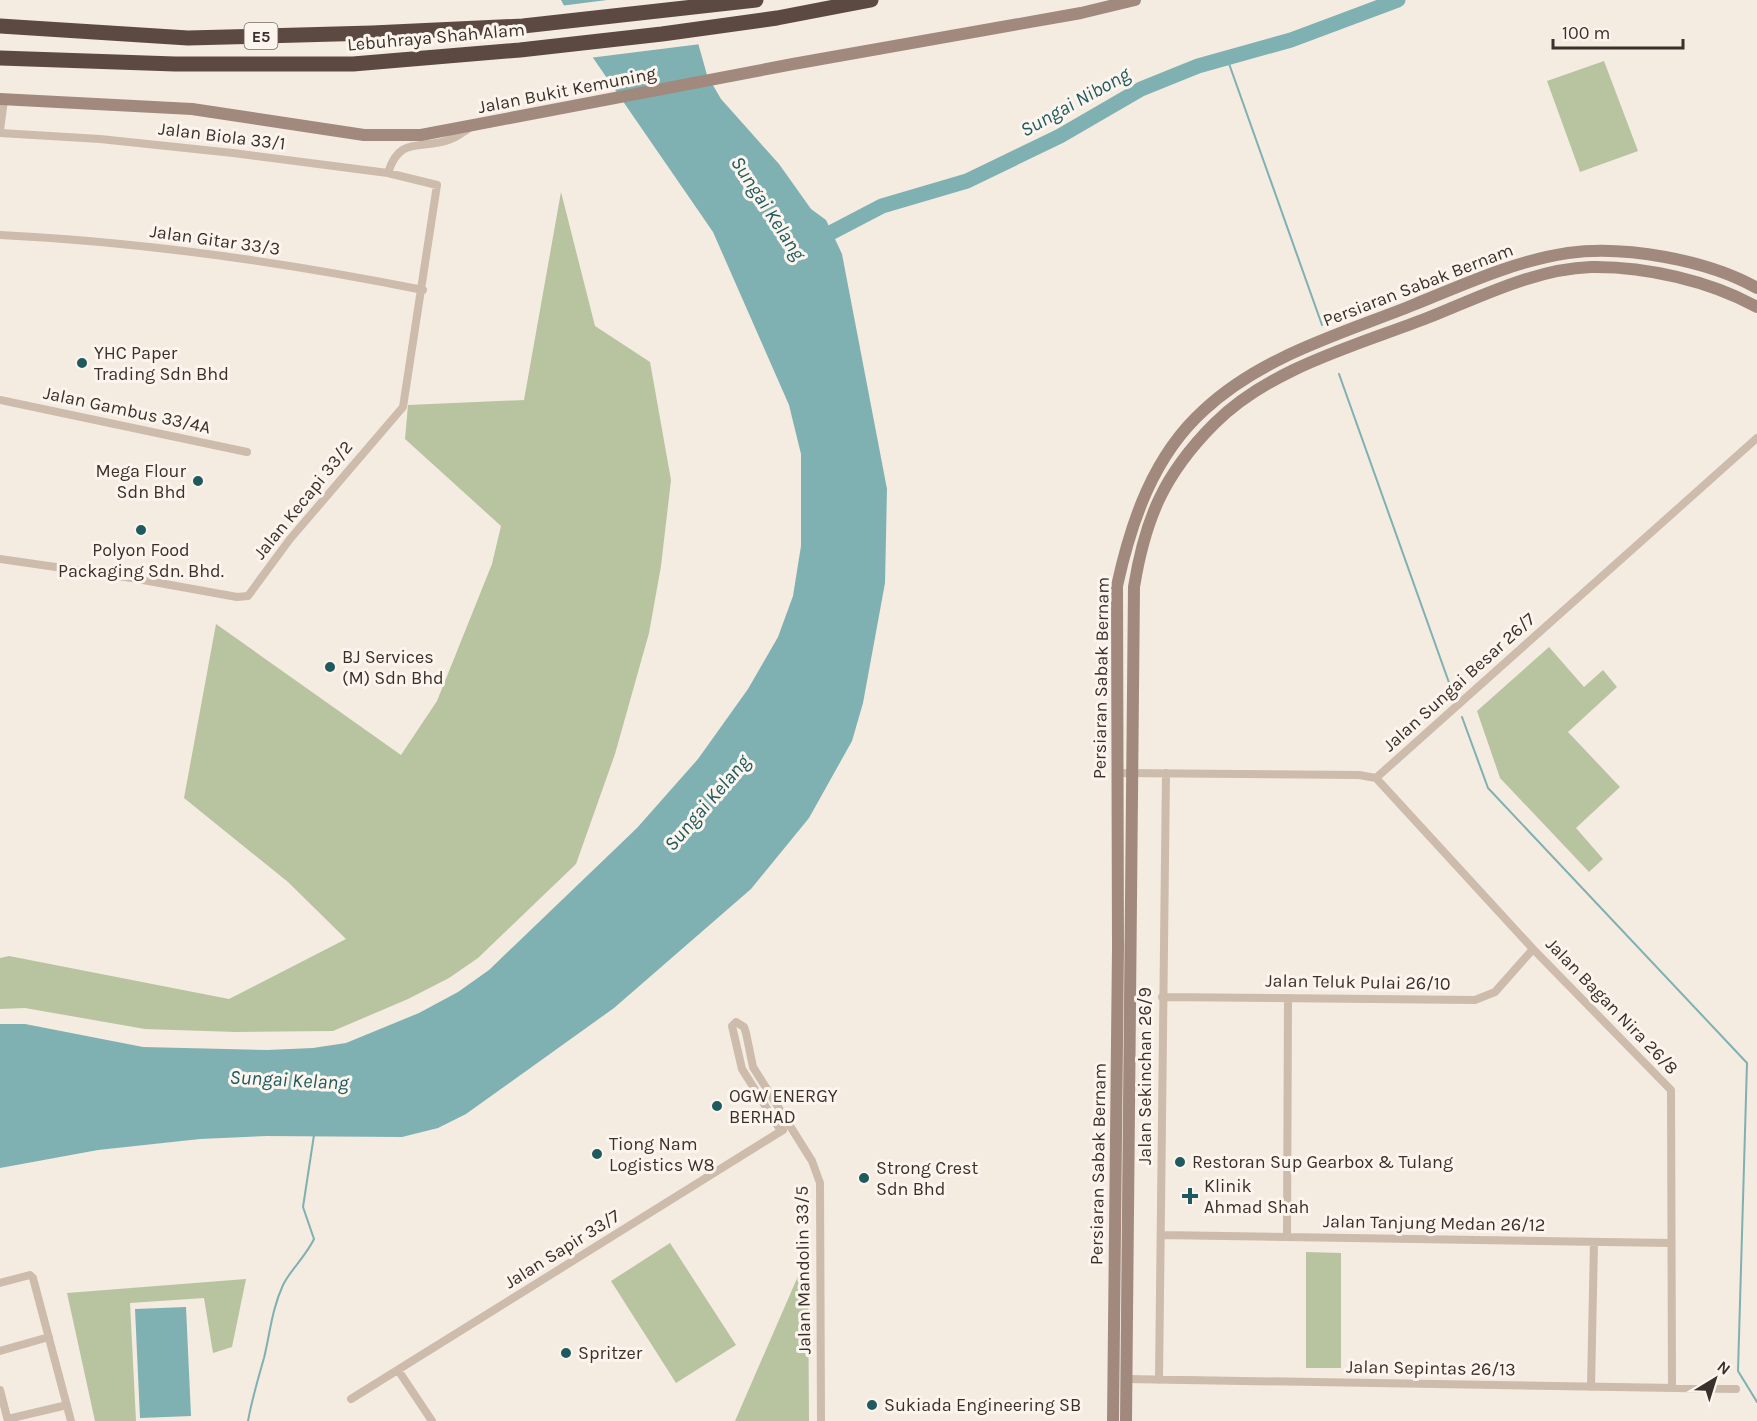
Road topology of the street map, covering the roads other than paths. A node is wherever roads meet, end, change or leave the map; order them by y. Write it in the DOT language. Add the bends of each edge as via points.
graph roads {
  1 [pos="756,0"];
  2 [pos="871,0"];
  3 [pos="1135,0"];
  4 [pos="0,26"];
  5 [pos="0,58"];
  6 [pos="2,99"];
  7 [pos="468,128"];
  8 [pos="0,132"];
  9 [pos="388,173"];
  10 [pos="438,185"];
  11 [pos="0,235"];
  12 [pos="1674,258"];
  13 [pos="1672,277"];
  14 [pos="1757,288"];
  15 [pos="423,290"];
  16 [pos="1757,307"];
  17 [pos="0,400"];
  18 [pos="1757,438"];
  19 [pos="247,452"];
  20 [pos="0,559"];
  21 [pos="1118,773"];
  22 [pos="1134,773"];
  23 [pos="1166,773"];
  24 [pos="1376,778"];
  25 [pos="1533,949"];
  26 [pos="1162,997"];
  27 [pos="1288,998"];
  28 [pos="789,1125"];
  29 [pos="781,1131"];
  30 [pos="1161,1235"];
  31 [pos="1287,1237"];
  32 [pos="1594,1242"];
  33 [pos="1670,1243"];
  34 [pos="0,1283"];
  35 [pos="49,1337"];
  36 [pos="0,1351"];
  37 [pos="398,1370"];
  38 [pos="1126,1379"];
  39 [pos="1159,1380"];
  40 [pos="1591,1387"];
  41 [pos="1672,1388"];
  42 [pos="1736,1389"];
  43 [pos="0,1390"];
  44 [pos="351,1399"];
  45 [pos="67,1405"];
  46 [pos="8,1420"];
  47 [pos="71,1421"];
  48 [pos="432,1421"];
  49 [pos="821,1421"];
  50 [pos="1113,1421"];
  51 [pos="1126,1421"];
  1 -- 4 [label="highway, Lebuhraya Shah Alam / E5" via="523,26 188,38"];
  2 -- 5 [label="highway, Lebuhraya Shah Alam / E5" via="777,18 520,50 353,64 175,64"];
  3 -- 7 [label="street, Jalan Bukit Kemuning"];
  6 -- 7 [label="street, Jalan Bukit Kemuning" via="192,110 364,135 421,135"];
  6 -- 8 [label="street"];
  7 -- 9 [label="street" via="451,140 400,150"];
  8 -- 9 [label="street, Jalan Biola 33/1" via="123,141"];
  9 -- 10 [label="street, Jalan Biola 33/1"];
  10 -- 15 [label="street, Jalan Kecapi 33/2"];
  11 -- 15 [label="street, Jalan Gitar 33/3" via="101,240"];
  12 -- 13 [label="street"];
  12 -- 14 [label="street, Persiaran Sabak Bernam"];
  12 -- 21 [label="street, Persiaran Sabak Bernam" via="1568,253 1512,266 1276,360 1233,386 1203,411 1172,446 1149,485 1127,540 1117,586"];
  13 -- 16 [label="street, Persiaran Sabak Bernam" via="1729,291"];
  13 -- 22 [label="street, Persiaran Sabak Bernam" via="1589,267 1531,277 1308,365 1253,393 1215,423 1186,455 1161,492 1141,544 1134,587"];
  15 -- 20 [label="street, Jalan Kecapi 33/2" via="403,407 290,538 248,596"];
  17 -- 19 [label="street, Jalan Gambus 33/4A"];
  18 -- 24 [label="street, Jalan Sungai Besar 26/7"];
  21 -- 22 [label="street"];
  21 -- 50 [label="street, Persiaran Sabak Bernam"];
  22 -- 23 [label="street"];
  22 -- 38 [label="street, Persiaran Sabak Bernam"];
  23 -- 24 [label="street"];
  23 -- 26 [label="street, Jalan Sekinchan 26/9"];
  24 -- 25 [label="street, Jalan Bagan Nira 26/8"];
  25 -- 27 [label="street, Jalan Teluk Pulai 26/10" via="1495,992 1475,1000"];
  25 -- 33 [label="street, Jalan Bagan Nira 26/8" via="1671,1090"];
  26 -- 27 [label="street, Jalan Teluk Pulai 26/10"];
  26 -- 30 [label="street, Jalan Sekinchan 26/9"];
  27 -- 31 [label="street"];
  28 -- 29 [label="street, Jalan Sapir 33/7"];
  28 -- 29 [label="street, Jalan Mandolin 33/5" via="753,1067 744,1027 736,1022 732,1026 742,1069"];
  28 -- 49 [label="street, Jalan Mandolin 33/5" via="812,1161 820,1183"];
  29 -- 37 [label="street, Jalan Sapir 33/7"];
  30 -- 31 [label="street, Jalan Tanjung Medan 26/12"];
  30 -- 39 [label="street, Jalan Sekinchan 26/9"];
  31 -- 32 [label="street, Jalan Tanjung Medan 26/12"];
  32 -- 33 [label="street, Jalan Tanjung Medan 26/12"];
  32 -- 40 [label="street"];
  33 -- 41 [label="street, Jalan Bagan Nira 26/8"];
  34 -- 35 [label="street" via="30,1275 33,1278"];
  35 -- 36 [label="street"];
  35 -- 45 [label="street"];
  37 -- 44 [label="street, Jalan Sapir 33/7"];
  37 -- 48 [label="street"];
  38 -- 39 [label="street, Jalan Sepintas 26/13"];
  38 -- 51 [label="street, Persiaran Sabak Bernam"];
  39 -- 40 [label="street, Jalan Sepintas 26/13"];
  40 -- 41 [label="street, Jalan Sepintas 26/13"];
  41 -- 42 [label="street, Jalan Sepintas 26/13"];
  43 -- 46 [label="street"];
  45 -- 46 [label="street"];
  45 -- 47 [label="street"];
}
